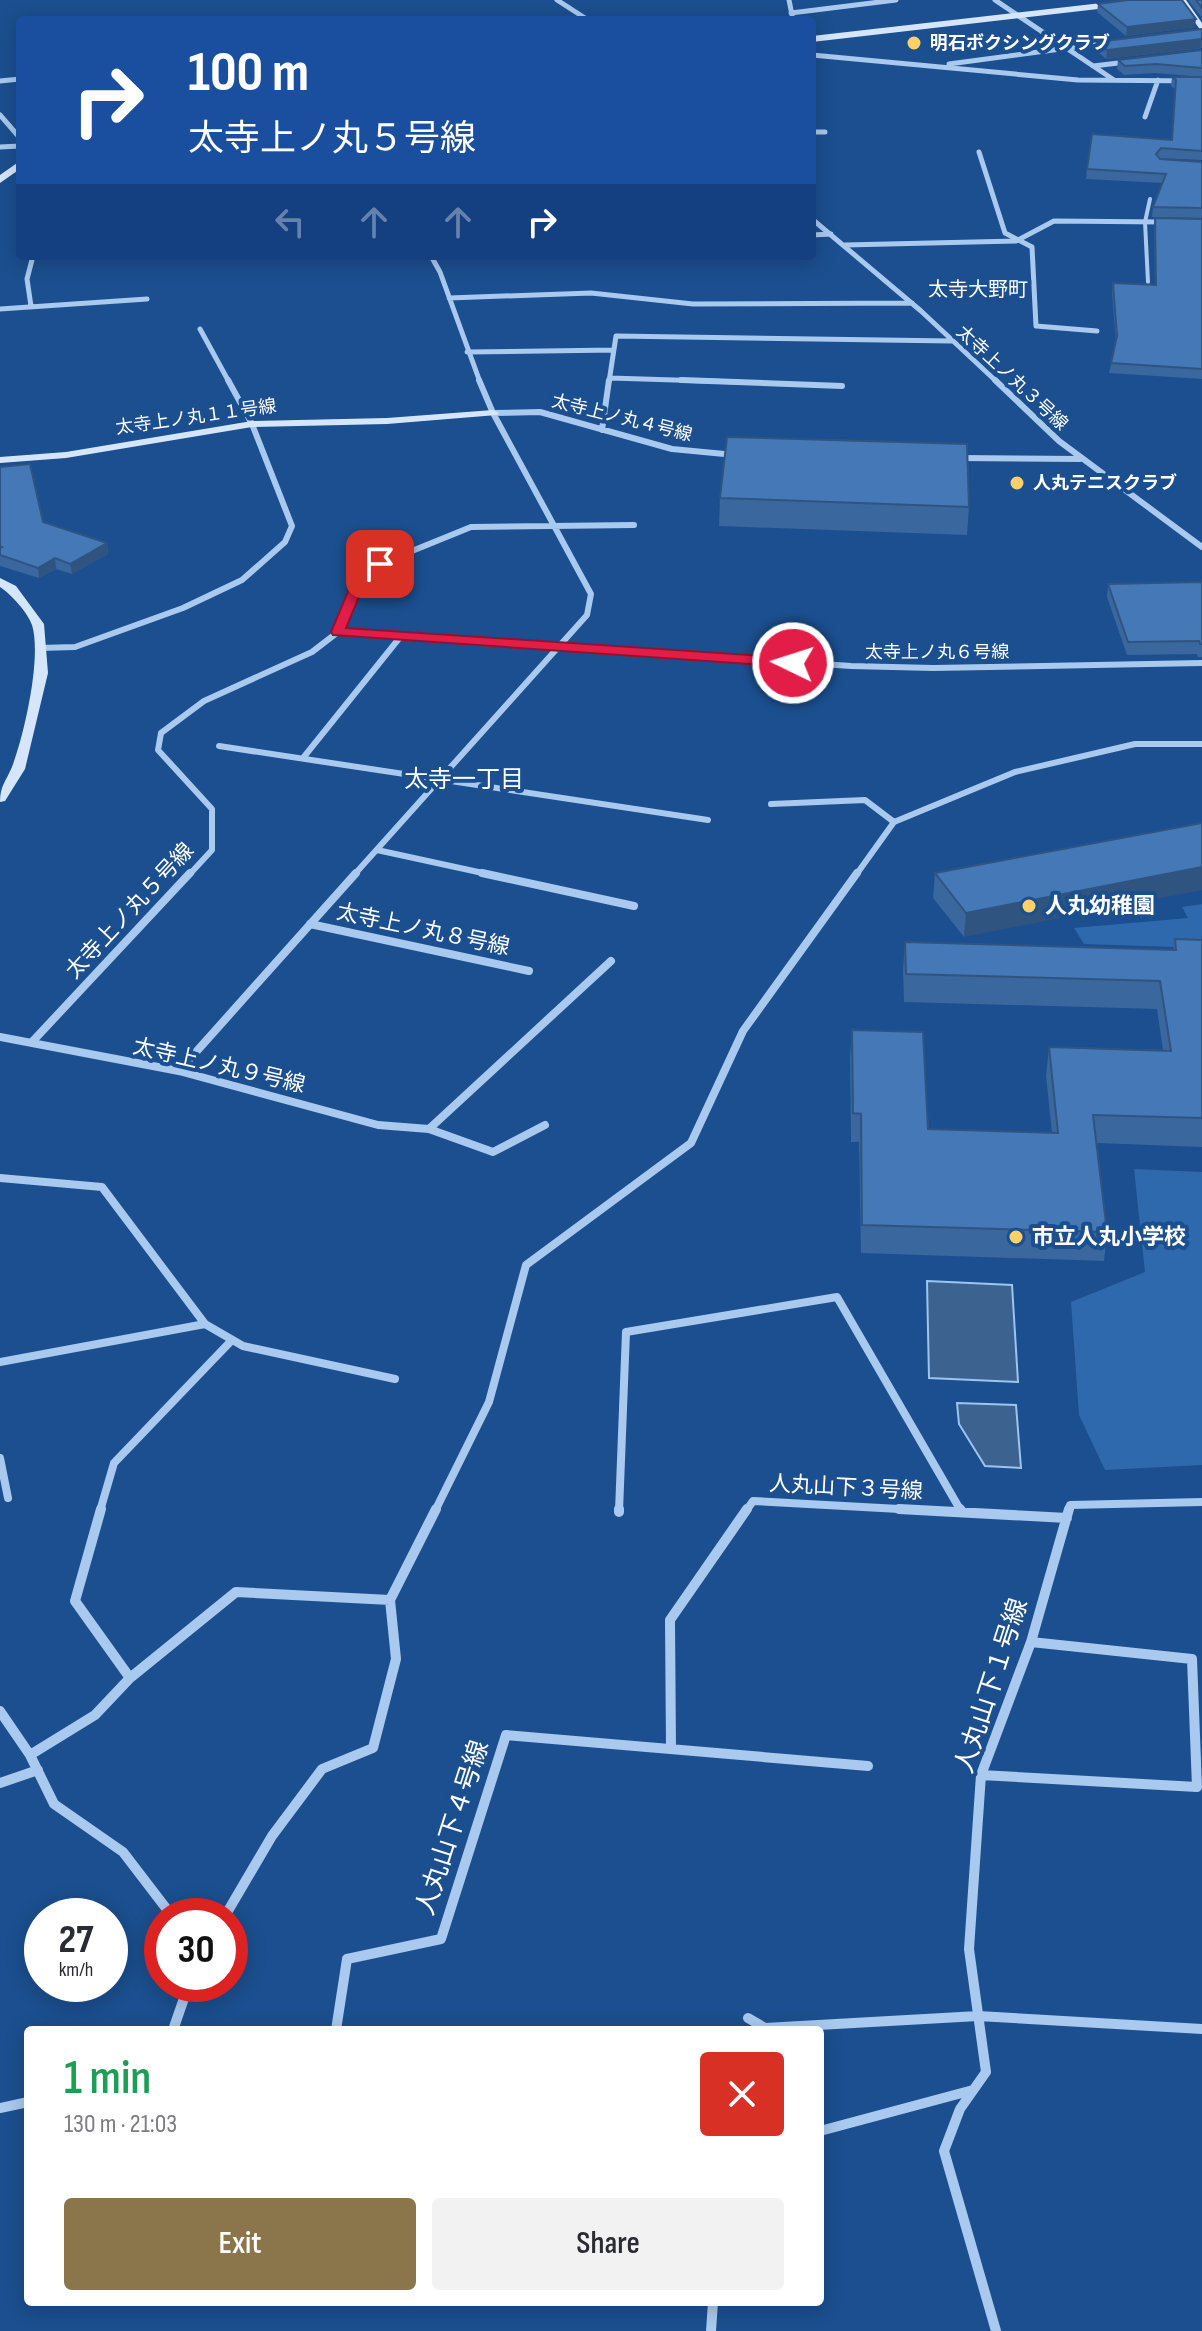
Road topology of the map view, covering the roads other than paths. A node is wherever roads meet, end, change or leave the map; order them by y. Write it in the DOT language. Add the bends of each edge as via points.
graph roads {
  1 [pos="557,0"];
  2 [pos="789,0"];
  3 [pos="896,0"];
  4 [pos="995,0"];
  5 [pos="1150,0"];
  6 [pos="1182,0"];
  7 [pos="791,13"];
  8 [pos="1013,15"];
  9 [pos="582,16"];
  10 [pos="792,16"];
  11 [pos="1202,29"];
  12 [pos="816,39"];
  13 [pos="1110,43"];
  14 [pos="1064,48"];
  15 [pos="816,55"];
  16 [pos="1139,60"];
  17 [pos="932,66"];
  18 [pos="1092,66"];
  19 [pos="1114,80"];
  20 [pos="1158,80"];
  21 [pos="1202,81"];
  22 [pos="0,115"];
  23 [pos="1145,117"];
  24 [pos="816,132"];
  25 [pos="825,132"];
  26 [pos="16,133"];
  27 [pos="979,152"];
  28 [pos="16,167"];
  29 [pos="0,180"];
  30 [pos="1150,199"];
  31 [pos="816,222"];
  32 [pos="1145,222"];
  33 [pos="1174,222"];
  34 [pos="831,234"];
  35 [pos="816,235"];
  36 [pos="1016,241"];
  37 [pos="845,245"];
  38 [pos="32,260"];
  39 [pos="433,260"];
  40 [pos="1148,282"];
  41 [pos="449,298"];
  42 [pos="147,299"];
  43 [pos="912,303"];
  44 [pos="31,306"];
  45 [pos="0,309"];
  46 [pos="200,329"];
  47 [pos="1097,331"];
  48 [pos="951,341"];
  49 [pos="614,350"];
  50 [pos="467,352"];
  51 [pos="610,378"];
  52 [pos="842,386"];
  53 [pos="493,413"];
  54 [pos="252,424"];
  55 [pos="602,430"];
  56 [pos="749,456"];
  57 [pos="954,458"];
  58 [pos="1080,459"];
  59 [pos="0,460"];
  60 [pos="553,525"];
  61 [pos="634,525"];
  62 [pos="1202,547"];
  63 [pos="0,582"];
  64 [pos="338,632"];
  65 [pos="401,636"];
  66 [pos="40,648"];
  67 [pos="560,648"];
  68 [pos="1202,663"];
  69 [pos="1202,744"];
  70 [pos="219,746"];
  71 [pos="303,758"];
  72 [pos="6,777"];
  73 [pos="442,779"];
  74 [pos="0,798"];
  75 [pos="771,804"];
  76 [pos="708,820"];
  77 [pos="894,822"];
  78 [pos="377,850"];
  79 [pos="634,906"];
  80 [pos="310,924"];
  81 [pos="611,961"];
  82 [pos="529,971"];
  83 [pos="0,1037"];
  84 [pos="32,1042"];
  85 [pos="179,1071"];
  86 [pos="545,1125"];
  87 [pos="429,1129"];
  88 [pos="0,1178"];
  89 [pos="205,1324"];
  90 [pos="232,1340"];
  91 [pos="0,1362"];
  92 [pos="395,1379"];
  93 [pos="0,1458"];
  94 [pos="8,1498"];
  95 [pos="1202,1502"];
  96 [pos="619,1512"];
  97 [pos="962,1512"];
  98 [pos="1067,1518"];
  99 [pos="390,1600"];
  100 [pos="1031,1642"];
  101 [pos="130,1678"];
  102 [pos="0,1711"];
  103 [pos="671,1749"];
  104 [pos="30,1755"];
  105 [pos="868,1766"];
  106 [pos="38,1770"];
  107 [pos="981,1775"];
  108 [pos="0,1783"];
  109 [pos="161,1898"];
  110 [pos="236,1898"];
  111 [pos="183,2002"];
  112 [pos="978,2016"];
  113 [pos="748,2018"];
  114 [pos="174,2026"];
  115 [pos="337,2026"];
  116 [pos="762,2026"];
  117 [pos="800,2026"];
  118 [pos="1202,2029"];
  119 [pos="974,2090"];
  120 [pos="24,2103"];
  121 [pos="0,2108"];
  122 [pos="824,2130"];
  123 [pos="713,2306"];
  124 [pos="711,2331"];
  125 [pos="996,2331"];
  1 -- 9 [label="street"];
  2 -- 7 [label="street"];
  3 -- 7 [label="street"];
  4 -- 8 [label="street"];
  5 -- 8 [label="street"];
  6 -- 11 [label="street"];
  7 -- 10 [label="street"];
  8 -- 12 [label="street"];
  8 -- 14 [label="street"];
  13 -- 14 [label="street"];
  14 -- 17 [label="street"];
  14 -- 18 [label="street"];
  15 -- 17 [label="street"];
  16 -- 18 [label="street"];
  17 -- 19 [label="street"];
  18 -- 19 [label="street"];
  19 -- 20 [label="street"];
  20 -- 21 [label="street"];
  20 -- 23 [label="street"];
  22 -- 26 [label="street"];
  24 -- 25 [label="street"];
  27 -- 36 [label="street" via="1005,233"];
  28 -- 29 [label="street"];
  30 -- 32 [label="lane"];
  31 -- 34 [label="street, 太寺上ノ丸３号線"];
  32 -- 33 [label="street"];
  32 -- 36 [label="street" via="1054,221"];
  32 -- 40 [label="lane"];
  34 -- 35 [label="street"];
  34 -- 37 [label="street, 太寺上ノ丸３号線"];
  36 -- 37 [label="street"];
  36 -- 47 [label="street" via="1032,247 1036,326"];
  37 -- 43 [label="street, 太寺上ノ丸３号線"];
  38 -- 44 [label="street" via="27,279"];
  39 -- 41 [label="street"];
  41 -- 43 [label="street" via="591,293 693,304"];
  41 -- 50 [label="street"];
  42 -- 44 [label="street"];
  43 -- 48 [label="street, 太寺上ノ丸３号線"];
  44 -- 45 [label="street"];
  46 -- 54 [label="street"];
  48 -- 49 [label="street" via="616,336"];
  48 -- 58 [label="street, 太寺上ノ丸３号線"];
  49 -- 50 [label="street"];
  49 -- 51 [label="street"];
  50 -- 53 [label="street"];
  51 -- 52 [label="street"];
  51 -- 55 [label="street"];
  53 -- 54 [label="street, 太寺上ノ丸１１号線"];
  53 -- 55 [label="street, 太寺上ノ丸４号線" via="540,412"];
  53 -- 60 [label="street"];
  54 -- 59 [label="street, 太寺上ノ丸１１号線" via="66,455"];
  54 -- 66 [label="street" via="292,526 285,542 242,580 183,608 75,647"];
  55 -- 56 [label="street, 太寺上ノ丸４号線" via="672,449"];
  57 -- 58 [label="street"];
  58 -- 62 [label="street, 太寺上ノ丸３号線"];
  60 -- 61 [label="street"];
  60 -- 64 [label="street" via="471,527 380,564 357,585"];
  60 -- 67 [label="street" via="591,594 587,615"];
  63 -- 66 [label="street" via="12,589 38,624"];
  64 -- 65 [label="street, 太寺上ノ丸６号線"];
  64 -- 84 [label="street, 太寺上ノ丸５号線" via="312,652 204,701 161,733 158,750 212,809 212,850"];
  65 -- 67 [label="street, 太寺上ノ丸６号線"];
  65 -- 71 [label="street"];
  66 -- 72 [label="street" via="42,673 18,769"];
  67 -- 68 [label="street, 太寺上ノ丸６号線" via="933,668"];
  67 -- 73 [label="street"];
  69 -- 77 [label="street" via="1135,744 1015,772"];
  70 -- 71 [label="street"];
  71 -- 73 [label="street"];
  72 -- 74 [label="street"];
  73 -- 76 [label="street"];
  73 -- 78 [label="street"];
  75 -- 77 [label="street" via="865,800"];
  77 -- 99 [label="street" via="743,1031 691,1143 526,1265 489,1402"];
  78 -- 79 [label="street"];
  78 -- 80 [label="street"];
  80 -- 82 [label="street, 太寺上ノ丸８号線"];
  80 -- 85 [label="street"];
  81 -- 87 [label="street"];
  83 -- 84 [label="street, 太寺上ノ丸９号線"];
  84 -- 85 [label="street, 太寺上ノ丸９号線"];
  85 -- 87 [label="street, 太寺上ノ丸９号線" via="378,1125"];
  86 -- 87 [label="street, 太寺上ノ丸９号線" via="493,1152"];
  88 -- 89 [label="street" via="102,1187"];
  89 -- 90 [label="street"];
  89 -- 91 [label="street"];
  90 -- 92 [label="street"];
  90 -- 101 [label="street" via="114,1463 75,1601"];
  93 -- 94 [label="street"];
  95 -- 98 [label="street" via="1070,1505"];
  96 -- 97 [label="street" via="626,1332 837,1297"];
  97 -- 98 [label="street, 人丸山下３号線"];
  97 -- 103 [label="street, 人丸山下３号線" via="753,1501 670,1620"];
  98 -- 100 [label="street, 人丸山下１号線"];
  99 -- 101 [label="street" via="236,1592"];
  99 -- 110 [label="street" via="396,1659 373,1748 322,1769 272,1836"];
  100 -- 107 [label="street, 人丸山下１号線"];
  100 -- 107 [label="street" via="1192,1659 1197,1787"];
  101 -- 104 [label="street" via="95,1715"];
  102 -- 104 [label="street"];
  103 -- 105 [label="street, 人丸山下４号線"];
  103 -- 115 [label="street, 人丸山下４号線" via="506,1735 441,1939 347,1959"];
  104 -- 106 [label="street"];
  106 -- 108 [label="street"];
  106 -- 109 [label="street" via="54,1804 123,1852"];
  107 -- 112 [label="street, 人丸山下１号線" via="969,1949"];
  111 -- 114 [label="street"];
  112 -- 117 [label="street"];
  112 -- 118 [label="street"];
  112 -- 119 [label="street, 人丸山下１号線" via="986,2072"];
  113 -- 116 [label="street"];
  119 -- 122 [label="street"];
  119 -- 125 [label="street, 人丸山下１号線" via="960,2109 944,2151"];
  120 -- 121 [label="street"];
  123 -- 124 [label="street"];
}
